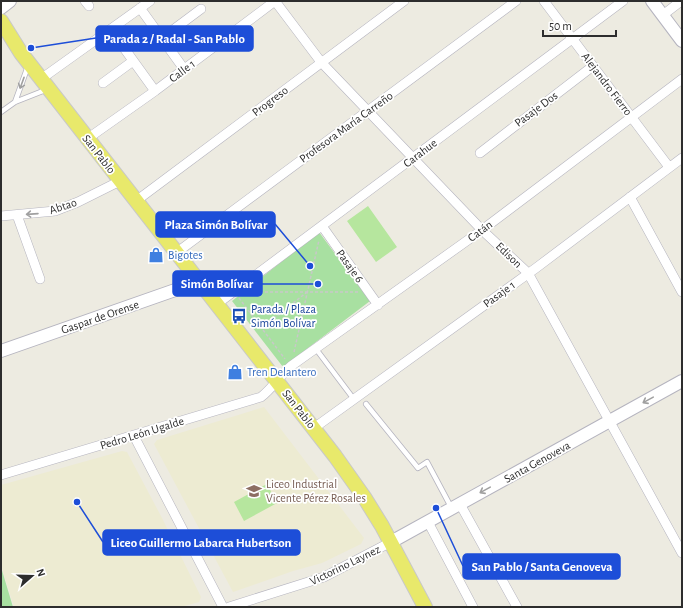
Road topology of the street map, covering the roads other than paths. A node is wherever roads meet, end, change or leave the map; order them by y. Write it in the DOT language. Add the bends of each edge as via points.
graph roads {
  1 [pos="10,1"];
  2 [pos="150,1"];
  3 [pos="275,1"];
  4 [pos="404,1"];
  5 [pos="516,1"];
  6 [pos="544,1"];
  7 [pos="623,1"];
  8 [pos="652,1"];
  9 [pos="681,1"];
  10 [pos="1,8"];
  11 [pos="140,8"];
  12 [pos="201,9"];
  13 [pos="663,15"];
  14 [pos="1,21"];
  15 [pos="111,30"];
  16 [pos="1,38"];
  17 [pos="162,38"];
  18 [pos="573,39"];
  19 [pos="682,41"];
  20 [pos="25,58"];
  21 [pos="133,61"];
  22 [pos="321,62"];
  23 [pos="593,66"];
  24 [pos="184,69"];
  25 [pos="682,79"];
  26 [pos="103,83"];
  27 [pos="45,84"];
  28 [pos="155,91"];
  29 [pos="15,102"];
  30 [pos="1,112"];
  31 [pos="367,112"];
  32 [pos="632,117"];
  33 [pos="87,139"];
  34 [pos="480,153"];
  35 [pos="682,158"];
  36 [pos="413,159"];
  37 [pos="669,167"];
  38 [pos="120,181"];
  39 [pos="630,197"];
  40 [pos="136,201"];
  41 [pos="17,215"];
  42 [pos="1,216"];
  43 [pos="322,226"];
  44 [pos="482,230"];
  45 [pos="176,253"];
  46 [pos="528,273"];
  47 [pos="40,279"];
  48 [pos="198,280"];
  49 [pos="682,292"];
  50 [pos="217,304"];
  51 [pos="378,304"];
  52 [pos="316,349"];
  53 [pos="1,351"];
  54 [pos="278,381"];
  55 [pos="682,381"];
  56 [pos="353,398"];
  57 [pos="366,404"];
  58 [pos="610,421"];
  59 [pos="314,428"];
  60 [pos="134,436"];
  61 [pos="1,475"];
  62 [pos="456,507"];
  63 [pos="428,522"];
  64 [pos="391,542"];
  65 [pos="682,553"];
  66 [pos="223,607"];
  67 [pos="229,607"];
  68 [pos="425,607"];
  69 [pos="473,607"];
  70 [pos="517,607"];
  1 -- 10 [label="street"];
  2 -- 11 [label="street"];
  3 -- 22 [label="street, Edison"];
  3 -- 24 [label="street, Calle 1"];
  4 -- 22 [label="street, Progreso"];
  5 -- 31 [label="street, Profesora María Carreño"];
  6 -- 18 [label="street, Alejandro Fierro"];
  7 -- 18 [label="street, Carahue"];
  8 -- 13 [label="street"];
  9 -- 13 [label="street"];
  11 -- 15 [label="street"];
  11 -- 17 [label="street"];
  12 -- 17 [label="street"];
  13 -- 19 [label="street"];
  14 -- 20 [label="main road, San Pablo"];
  15 -- 21 [label="street"];
  15 -- 27 [label="street"];
  16 -- 20 [label="main road, San Pablo"];
  17 -- 24 [label="street"];
  18 -- 23 [label="street, Alejandro Fierro"];
  18 -- 36 [label="street, Carahue"];
  20 -- 27 [label="main road, San Pablo"];
  20 -- 29 [label="lane, one-way"];
  21 -- 26 [label="street"];
  21 -- 28 [label="street"];
  22 -- 31 [label="street, Edison"];
  22 -- 40 [label="street, Progreso"];
  23 -- 32 [label="street, Alejandro Fierro"];
  23 -- 34 [label="street, Pasaje Dos"];
  24 -- 28 [label="street, Calle 1"];
  25 -- 32 [label="street, Catán"];
  27 -- 29 [label="lane"];
  27 -- 33 [label="main road, San Pablo"];
  28 -- 33 [label="street, Calle 1"];
  29 -- 30 [label="lane"];
  31 -- 36 [label="street, Edison"];
  31 -- 45 [label="street, Profesora María Carreño"];
  32 -- 37 [label="street, Alejandro Fierro"];
  32 -- 44 [label="street, Catán"];
  33 -- 38 [label="main road, San Pablo"];
  35 -- 37 [label="street, Pasaje 1"];
  36 -- 43 [label="street, Carahue"];
  36 -- 44 [label="street, Edison"];
  37 -- 39 [label="street, Pasaje 1"];
  38 -- 40 [label="main road, San Pablo"];
  38 -- 41 [label="street, Abtao, one-way" via="55,211"];
  39 -- 46 [label="street, Pasaje 1"];
  39 -- 49 [label="street"];
  40 -- 45 [label="main road, San Pablo"];
  41 -- 42 [label="street, Abtao"];
  41 -- 47 [label="street"];
  43 -- 50 [label="street, Carahue"];
  43 -- 51 [label="street, Pasaje 6"];
  44 -- 46 [label="street, Edison"];
  44 -- 51 [label="street, Catán"];
  45 -- 48 [label="main road, San Pablo"];
  46 -- 56 [label="street, Pasaje 1"];
  46 -- 58 [label="street, Edison"];
  48 -- 50 [label="main road, San Pablo"];
  48 -- 53 [label="street, Gaspar de Orense"];
  50 -- 54 [label="main road, San Pablo"];
  51 -- 52 [label="street, Catán"];
  52 -- 54 [label="street, Catán" via="291,366"];
  52 -- 56 [label="lane"];
  54 -- 59 [label="main road, San Pablo"];
  54 -- 60 [label="street, Pedro León Ugalde" via="261,396"];
  55 -- 58 [label="street, Santa Genoveva, one-way"];
  56 -- 59 [label="street, Pasaje 1"];
  57 -- 62 [label="lane" via="418,468 427,462"];
  58 -- 62 [label="street, Santa Genoveva, one-way"];
  58 -- 65 [label="street, Edison"];
  59 -- 64 [label="main road, San Pablo" via="364,497"];
  60 -- 61 [label="street, Pedro León Ugalde"];
  60 -- 66 [label="street"];
  62 -- 63 [label="street, Santa Genoveva"];
  62 -- 70 [label="street"];
  63 -- 64 [label="street, Santa Genoveva"];
  63 -- 69 [label="street"];
  64 -- 67 [label="street, Victorino Laynez" via="324,577"];
  64 -- 68 [label="main road, San Pablo"];
}
